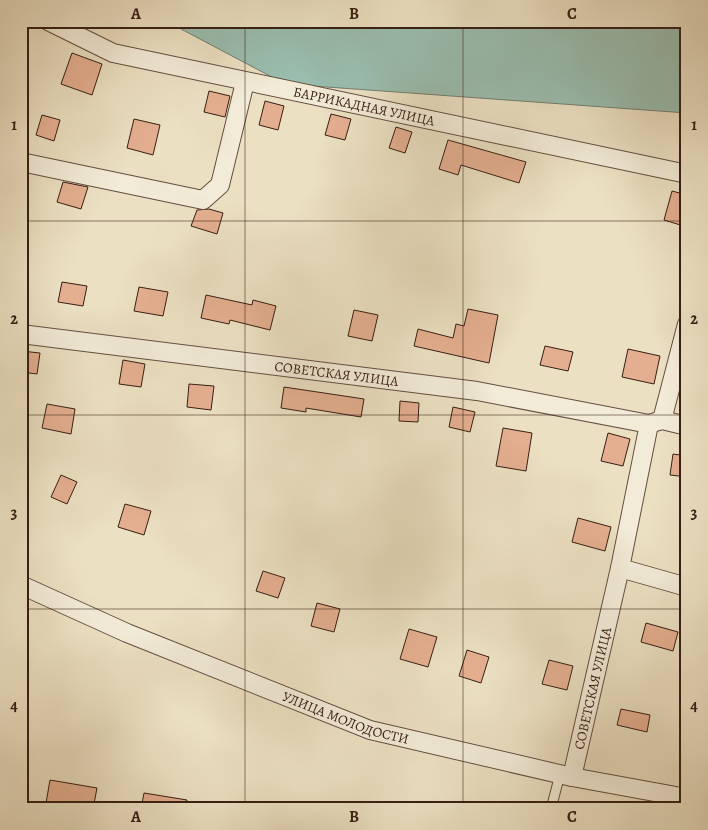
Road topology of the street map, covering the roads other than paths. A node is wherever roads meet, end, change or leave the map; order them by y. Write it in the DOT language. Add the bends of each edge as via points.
graph roads {
  1 [pos="48,21"];
  2 [pos="245,82"];
  3 [pos="21,162"];
  4 [pos="687,174"];
  5 [pos="687,324"];
  6 [pos="21,334"];
  7 [pos="656,422"];
  8 [pos="687,426"];
  9 [pos="620,568"];
  10 [pos="21,585"];
  11 [pos="687,587"];
  12 [pos="566,775"];
  13 [pos="687,798"];
  14 [pos="551,809"];
  1 -- 2 [label="street, БАРРИКАДНАЯ УЛИЦА" via="113,53"];
  2 -- 3 [label="street" via="220,185 204,200"];
  2 -- 4 [label="street, БАРРИКАДНАЯ УЛИЦА"];
  5 -- 7 [label="street"];
  6 -- 7 [label="street, СОВЕТСКАЯ УЛИЦА" via="477,391"];
  7 -- 8 [label="street, СОВЕТСКАЯ УЛИЦА"];
  7 -- 9 [label="street, СОВЕТСКАЯ УЛИЦА"];
  9 -- 11 [label="street"];
  9 -- 12 [label="street, СОВЕТСКАЯ УЛИЦА"];
  10 -- 12 [label="street, УЛИЦА МОЛОДОСТИ" via="127,633 370,730"];
  12 -- 13 [label="street, УЛИЦА МОЛОДОСТИ"];
  12 -- 14 [label="lane"];
}
